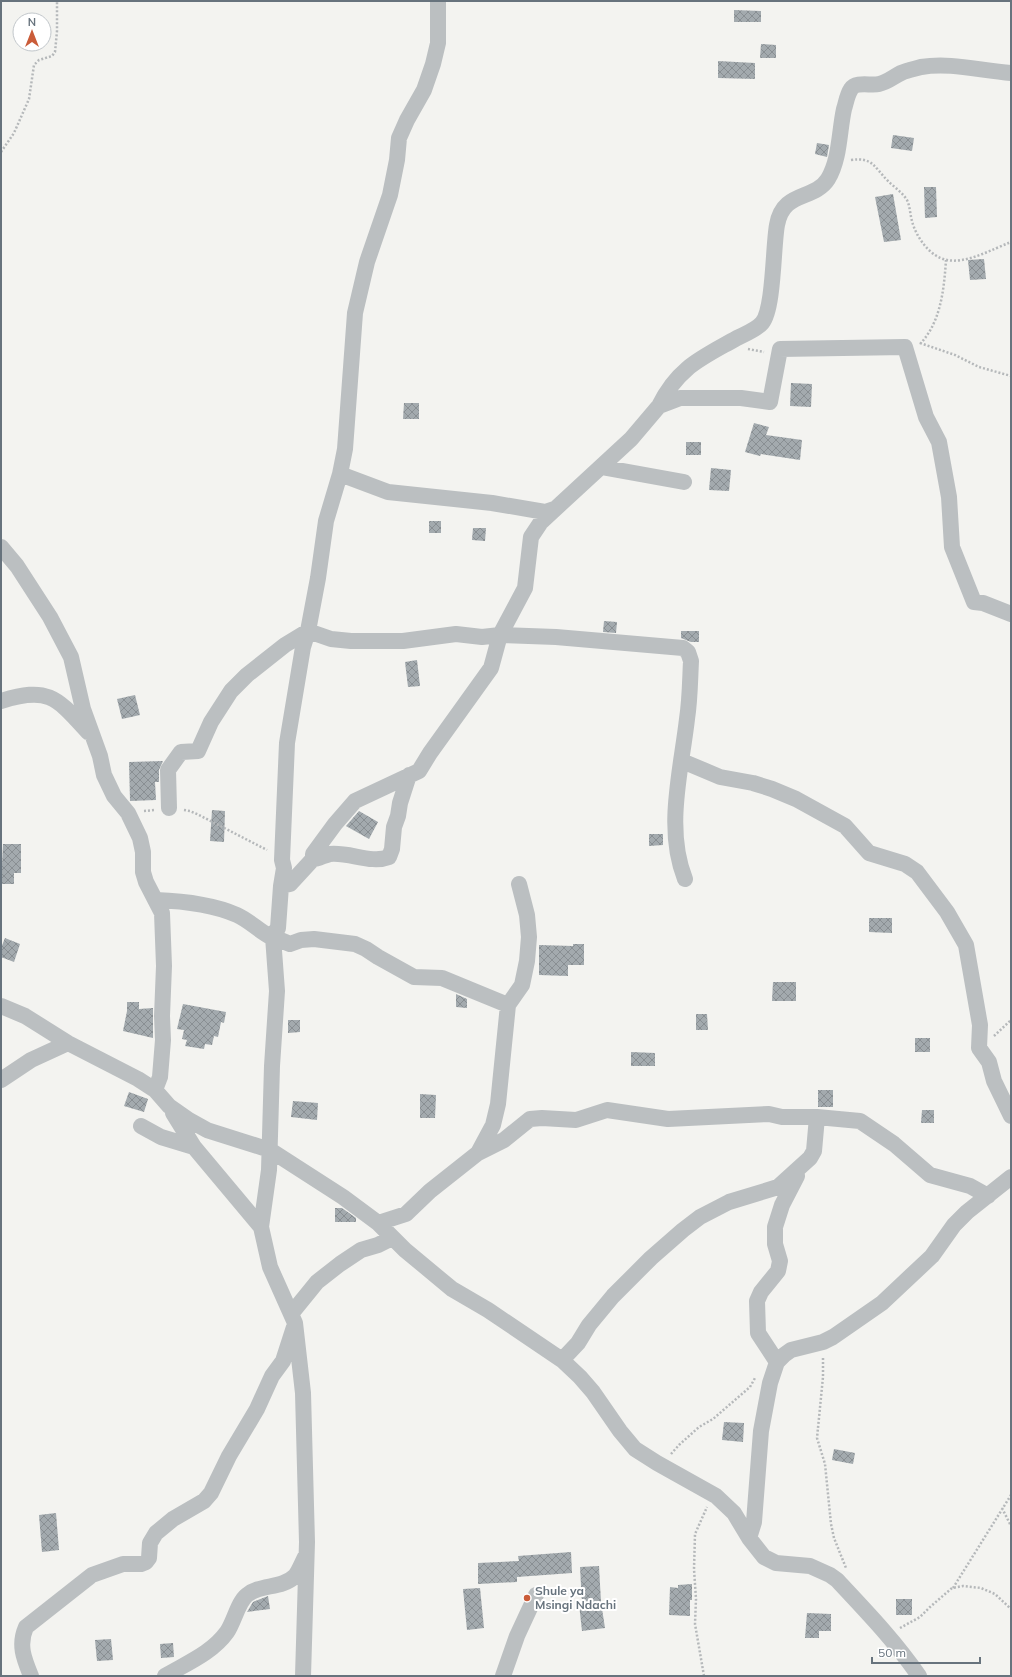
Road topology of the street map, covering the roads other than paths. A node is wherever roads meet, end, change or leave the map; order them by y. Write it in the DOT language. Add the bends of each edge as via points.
graph roads {
  1 [pos="438,1"];
  2 [pos="1011,73"];
  3 [pos="659,406"];
  4 [pos="601,467"];
  5 [pos="340,474"];
  6 [pos="684,482"];
  7 [pos="554,510"];
  8 [pos="1,547"];
  9 [pos="1011,614"];
  10 [pos="308,631"];
  11 [pos="500,635"];
  12 [pos="1,701"];
  13 [pos="94,739"];
  14 [pos="682,761"];
  15 [pos="409,774"];
  16 [pos="169,808"];
  17 [pos="313,859"];
  18 [pos="685,879"];
  19 [pos="519,884"];
  20 [pos="281,886"];
  21 [pos="156,900"];
  22 [pos="276,932"];
  23 [pos="508,1005"];
  24 [pos="1,1006"];
  25 [pos="68,1043"];
  26 [pos="1,1080"];
  27 [pos="155,1090"];
  28 [pos="169,1106"];
  29 [pos="1011,1116"];
  30 [pos="817,1117"];
  31 [pos="141,1126"];
  32 [pos="194,1147"];
  33 [pos="270,1150"];
  34 [pos="478,1153"];
  35 [pos="802,1165"];
  36 [pos="1011,1177"];
  37 [pos="988,1196"];
  38 [pos="378,1223"];
  39 [pos="261,1227"];
  40 [pos="392,1238"];
  41 [pos="293,1318"];
  42 [pos="562,1360"];
  43 [pos="777,1362"];
  44 [pos="749,1538"];
  45 [pos="306,1556"];
  46 [pos="536,1595"];
  47 [pos="31,1676"];
  48 [pos="165,1676"];
  49 [pos="302,1676"];
  50 [pos="503,1676"];
  51 [pos="918,1676"];
  1 -- 5 [label="street" via="438,43 433,64 424,90 399,138 390,195 367,262 355,314 345,448"];
  2 -- 3 [label="street" via="942,65 913,69 880,83 854,86 846,101 833,170 825,183 782,209 777,224 770,303 762,323 687,367 666,391"];
  3 -- 4 [label="street" via="631,439"];
  3 -- 9 [label="street" via="680,398 741,398 770,402 780,349 905,347 926,417 939,442 949,497 952,547 974,602"];
  4 -- 6 [label="street"];
  4 -- 7 [label="street"];
  5 -- 7 [label="street" via="388,492 492,503 545,512"];
  5 -- 10 [label="street" via="326,521"];
  7 -- 11 [label="street" via="541,522 531,537 525,588"];
  8 -- 13 [label="street" via="17,566 50,617 71,656 83,709"];
  10 -- 11 [label="street" via="331,639 351,641 403,641 456,634 482,637"];
  10 -- 16 [label="street" via="285,645 231,691 211,722 198,751 181,752 168,770"];
  10 -- 20 [label="street" via="303,647 288,743 282,860 284,868"];
  11 -- 14 [label="street" via="683,648 688,652 691,661 688,717"];
  11 -- 15 [label="street" via="491,668 419,771"];
  12 -- 13 [label="street" via="32,693 44,695 56,700"];
  13 -- 21 [label="street" via="104,774 114,796 128,813 140,838 143,872"];
  14 -- 18 [label="street" via="676,811 676,842"];
  14 -- 29 [label="street" via="720,777 753,783 796,799 844,826 868,853 905,864 917,872 947,912 966,945 980,1025 978,1048 989,1062 994,1081"];
  15 -- 17 [label="street" via="355,801 330,830 313,854"];
  15 -- 17 [label="street" via="394,827 389,857 381,860 349,854 329,854"];
  17 -- 20 [label="street" via="290,884"];
  19 -- 23 [label="street" via="527,915 529,937 522,985"];
  20 -- 22 [label="street"];
  21 -- 22 [label="street" via="194,903 237,915 271,937"];
  21 -- 27 [label="street" via="164,925 164,966 163,1040 160,1077"];
  22 -- 23 [label="street" via="290,944 314,939 355,944 414,976 442,978"];
  22 -- 33 [label="street" via="277,991"];
  23 -- 34 [label="street" via="498,1104 492,1125"];
  24 -- 25 [label="street" via="25,1016"];
  25 -- 26 [label="street" via="31,1060"];
  25 -- 27 [label="street"];
  27 -- 28 [label="street"];
  28 -- 32 [label="street"];
  28 -- 33 [label="street" via="207,1130"];
  30 -- 34 [label="street" via="782,1117 769,1114 668,1118 607,1110 576,1120 530,1119 504,1140"];
  30 -- 35 [label="street" via="814,1151"];
  30 -- 37 [label="street" via="860,1121 894,1144 930,1175 970,1186"];
  31 -- 32 [label="street" via="161,1137"];
  32 -- 39 [label="street"];
  33 -- 38 [label="street"];
  33 -- 39 [label="street"];
  34 -- 38 [label="street" via="430,1191 406,1214"];
  35 -- 42 [label="street" via="778,1187 729,1202 700,1217 683,1230 650,1258 613,1296"];
  35 -- 43 [label="street" via="782,1205 775,1227 775,1244 780,1262 778,1271 757,1301 758,1333"];
  36 -- 37 [label="street"];
  37 -- 43 [label="street" via="954,1225 932,1256 887,1299 823,1342 791,1350"];
  38 -- 40 [label="street"];
  39 -- 41 [label="street" via="270,1267"];
  40 -- 41 [label="street" via="361,1250 317,1282"];
  40 -- 42 [label="street" via="452,1289"];
  41 -- 45 [label="street" via="304,1413"];
  41 -- 47 [label="street" via="283,1361 272,1376 258,1409 211,1493 204,1501 173,1519 156,1533 150,1543 149,1558 146,1562 124,1564 92,1575 26,1627 21,1647"];
  42 -- 44 [label="street" via="593,1392 635,1449 716,1496 734,1513"];
  43 -- 44 [label="street" via="770,1383 761,1431 754,1522"];
  44 -- 51 [label="street" via="764,1557 776,1563 810,1566 830,1574 888,1636"];
  45 -- 48 [label="street" via="294,1576 276,1586 246,1595 219,1642"];
  45 -- 49 [label="street"];
  46 -- 50 [label="street"];
}
